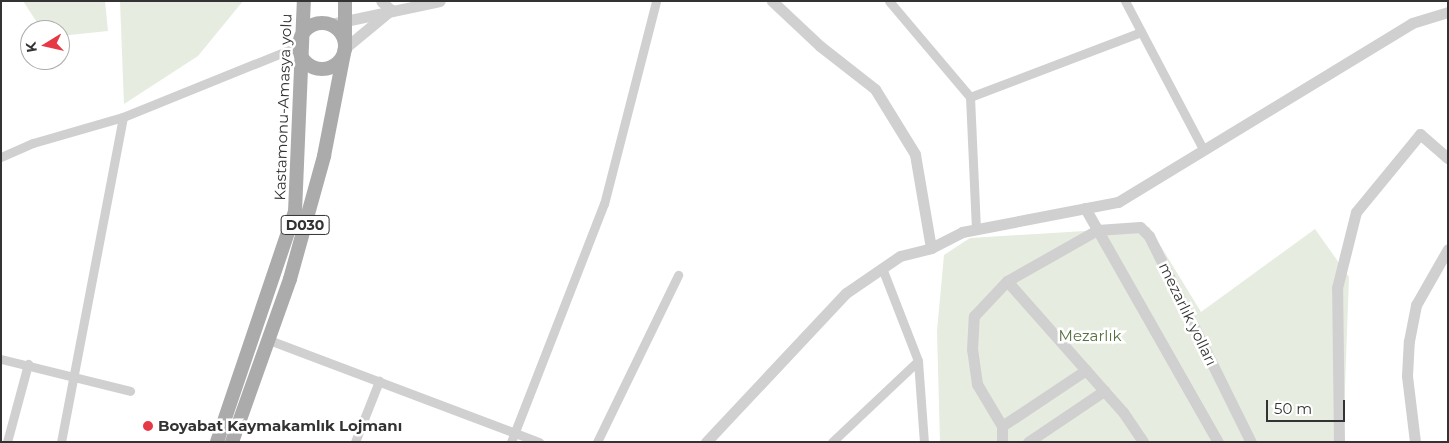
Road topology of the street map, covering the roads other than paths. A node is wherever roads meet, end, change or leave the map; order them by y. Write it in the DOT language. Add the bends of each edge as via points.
graph roads {
  1 [pos="304,1"];
  2 [pos="345,1"];
  3 [pos="381,1"];
  4 [pos="440,1"];
  5 [pos="656,1"];
  6 [pos="772,1"];
  7 [pos="889,1"];
  8 [pos="1126,1"];
  9 [pos="396,7"];
  10 [pos="1448,12"];
  11 [pos="338,22"];
  12 [pos="1141,32"];
  13 [pos="299,46"];
  14 [pos="345,48"];
  15 [pos="970,98"];
  16 [pos="123,117"];
  17 [pos="1203,150"];
  18 [pos="1,157"];
  19 [pos="1448,158"];
  20 [pos="1084,208"];
  21 [pos="976,229"];
  22 [pos="1097,230"];
  23 [pos="931,248"];
  24 [pos="1448,249"];
  25 [pos="882,268"];
  26 [pos="678,276"];
  27 [pos="1007,280"];
  28 [pos="269,340"];
  29 [pos="1,358"];
  30 [pos="918,361"];
  31 [pos="28,364"];
  32 [pos="1086,370"];
  33 [pos="74,376"];
  34 [pos="379,381"];
  35 [pos="130,391"];
  36 [pos="1104,391"];
  37 [pos="1002,426"];
  38 [pos="513,437"];
  39 [pos="7,442"];
  40 [pos="61,442"];
  41 [pos="216,442"];
  42 [pos="232,442"];
  43 [pos="355,442"];
  44 [pos="539,442"];
  45 [pos="597,442"];
  46 [pos="706,442"];
  47 [pos="832,442"];
  48 [pos="924,442"];
  49 [pos="1002,442"];
  50 [pos="1028,442"];
  51 [pos="1143,442"];
  52 [pos="1218,442"];
  53 [pos="1251,442"];
  54 [pos="1339,442"];
  55 [pos="1415,442"];
  1 -- 13 [label="main road, Kastamonu-Amasya yolu / D030"];
  2 -- 11 [label="main road"];
  3 -- 9 [label="street"];
  4 -- 9 [label="street"];
  5 -- 38 [label="street" via="604,204"];
  6 -- 23 [label="street" via="820,46 875,88 915,154"];
  7 -- 15 [label="street"];
  8 -- 12 [label="street"];
  9 -- 11 [label="street"];
  9 -- 14 [label="street"];
  10 -- 17 [label="street" via="1412,23"];
  11 -- 13 [label="main road" via="309,27"];
  11 -- 14 [label="main road"];
  12 -- 15 [label="street"];
  12 -- 17 [label="street"];
  13 -- 14 [label="main road" via="304,61 318,68 332,67"];
  13 -- 16 [label="street"];
  13 -- 41 [label="main road, Kastamonu-Amasya yolu / D030" via="295,212"];
  14 -- 28 [label="main road, Kastamonu-Amasya yolu / D030" via="324,156"];
  15 -- 21 [label="street"];
  16 -- 18 [label="street" via="33,143"];
  16 -- 33 [label="street"];
  17 -- 20 [label="street" via="1118,202"];
  19 -- 54 [label="street" via="1420,134 1356,212 1337,288"];
  20 -- 21 [label="street"];
  20 -- 22 [label="street"];
  21 -- 23 [label="street" via="962,232"];
  22 -- 27 [label="street, mezarlık yolları"];
  22 -- 52 [label="street"];
  22 -- 53 [label="street, mezarlık yolları" via="1140,228 1149,236"];
  23 -- 25 [label="street" via="900,256"];
  24 -- 55 [label="street" via="1416,305 1408,341 1407,376"];
  25 -- 30 [label="street"];
  25 -- 46 [label="street" via="846,293"];
  26 -- 45 [label="street"];
  27 -- 32 [label="street"];
  27 -- 37 [label="street, mezarlık yolları" via="974,316 972,350 976,384"];
  28 -- 34 [label="street"];
  28 -- 42 [label="main road, Kastamonu-Amasya yolu / D030"];
  29 -- 31 [label="street"];
  30 -- 47 [label="street"];
  30 -- 48 [label="street"];
  31 -- 33 [label="street"];
  31 -- 39 [label="street"];
  32 -- 36 [label="street"];
  32 -- 37 [label="street"];
  33 -- 35 [label="street"];
  33 -- 40 [label="street"];
  34 -- 38 [label="street"];
  34 -- 43 [label="street"];
  36 -- 50 [label="street"];
  36 -- 51 [label="street"];
  37 -- 49 [label="street"];
  38 -- 44 [label="street"];
}
